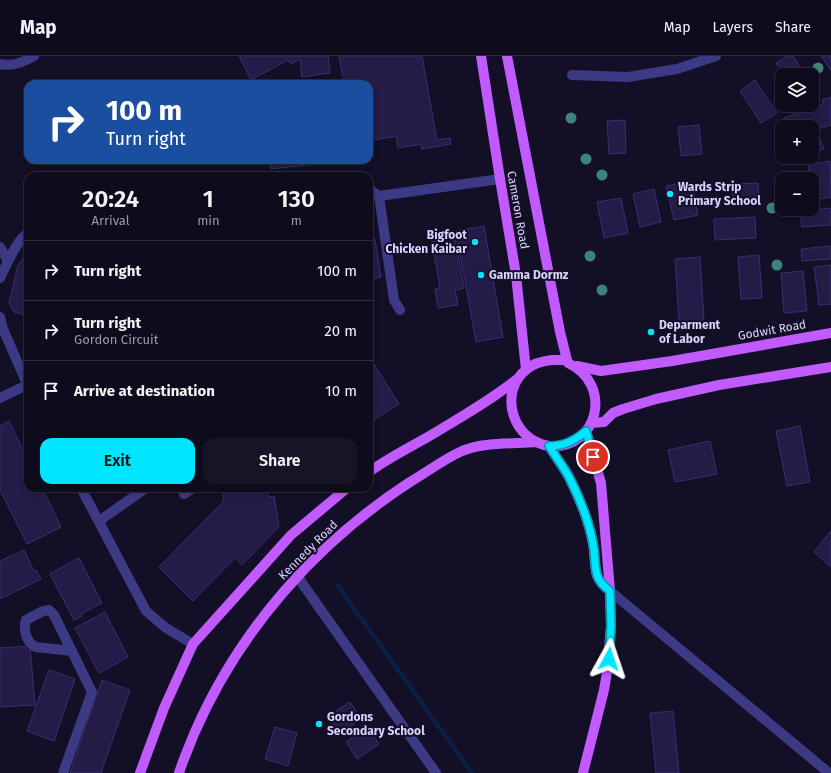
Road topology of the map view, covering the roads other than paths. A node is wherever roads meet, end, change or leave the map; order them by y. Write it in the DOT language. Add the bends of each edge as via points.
graph roads {
  1 [pos="34,56"];
  2 [pos="480,56"];
  3 [pos="507,56"];
  4 [pos="716,56"];
  5 [pos="0,64"];
  6 [pos="572,75"];
  7 [pos="500,179"];
  8 [pos="373,192"];
  9 [pos="379,196"];
  10 [pos="24,235"];
  11 [pos="0,246"];
  12 [pos="8,261"];
  13 [pos="0,278"];
  14 [pos="400,310"];
  15 [pos="0,317"];
  16 [pos="831,333"];
  17 [pos="571,363"];
  18 [pos="831,367"];
  19 [pos="522,374"];
  20 [pos="24,376"];
  21 [pos="24,387"];
  22 [pos="0,398"];
  23 [pos="588,427"];
  24 [pos="537,442"];
  25 [pos="549,446"];
  26 [pos="373,469"];
  27 [pos="83,492"];
  28 [pos="140,492"];
  29 [pos="187,492"];
  30 [pos="343,492"];
  31 [pos="184,494"];
  32 [pos="99,521"];
  33 [pos="297,576"];
  34 [pos="610,591"];
  35 [pos="193,644"];
  36 [pos="72,651"];
  37 [pos="63,773"];
  38 [pos="140,773"];
  39 [pos="178,773"];
  40 [pos="436,773"];
  41 [pos="583,773"];
  42 [pos="829,773"];
  1 -- 5 [label="street" via="24,62"];
  2 -- 7 [label="main road, Cameron Road"];
  3 -- 17 [label="main road, Cameron Road" via="560,332"];
  4 -- 6 [label="street" via="677,70 628,76"];
  7 -- 9 [label="street"];
  7 -- 19 [label="main road, Cameron Road" via="516,275"];
  8 -- 9 [label="street"];
  9 -- 14 [label="street" via="394,300"];
  10 -- 12 [label="street"];
  11 -- 12 [label="street"];
  12 -- 13 [label="street"];
  15 -- 20 [label="street"];
  16 -- 17 [label="main road, Godwit Road" via="601,371"];
  17 -- 19 [label="main road" via="543,361"];
  17 -- 23 [label="main road" via="585,374 596,398 596,410"];
  18 -- 23 [label="main road" via="719,385 656,399 613,413 604,422"];
  19 -- 24 [label="main road" via="513,389 512,414 526,436"];
  19 -- 26 [label="main road" via="491,400"];
  21 -- 22 [label="street"];
  23 -- 25 [label="main road" via="572,441"];
  23 -- 34 [label="main road" via="601,484"];
  24 -- 25 [label="main road"];
  24 -- 33 [label="main road, Kennedy Road" via="493,444 463,451 389,496 347,529"];
  25 -- 34 [label="main road" via="569,477 581,505 594,550 596,573 603,586"];
  27 -- 32 [label="street"];
  28 -- 32 [label="street"];
  29 -- 31 [label="street"];
  30 -- 35 [label="main road, Kennedy Road" via="291,535"];
  32 -- 35 [label="street" via="146,611 166,628"];
  33 -- 39 [label="main road, Kennedy Road" via="253,630 223,676"];
  33 -- 40 [label="street"];
  34 -- 41 [label="main road" via="611,626 607,672"];
  34 -- 42 [label="street"];
  35 -- 38 [label="main road, Kennedy Road" via="164,708"];
  36 -- 36 [label="street" via="49,610 26,620 25,634 31,645"];
  36 -- 37 [label="street" via="92,692"];
}
